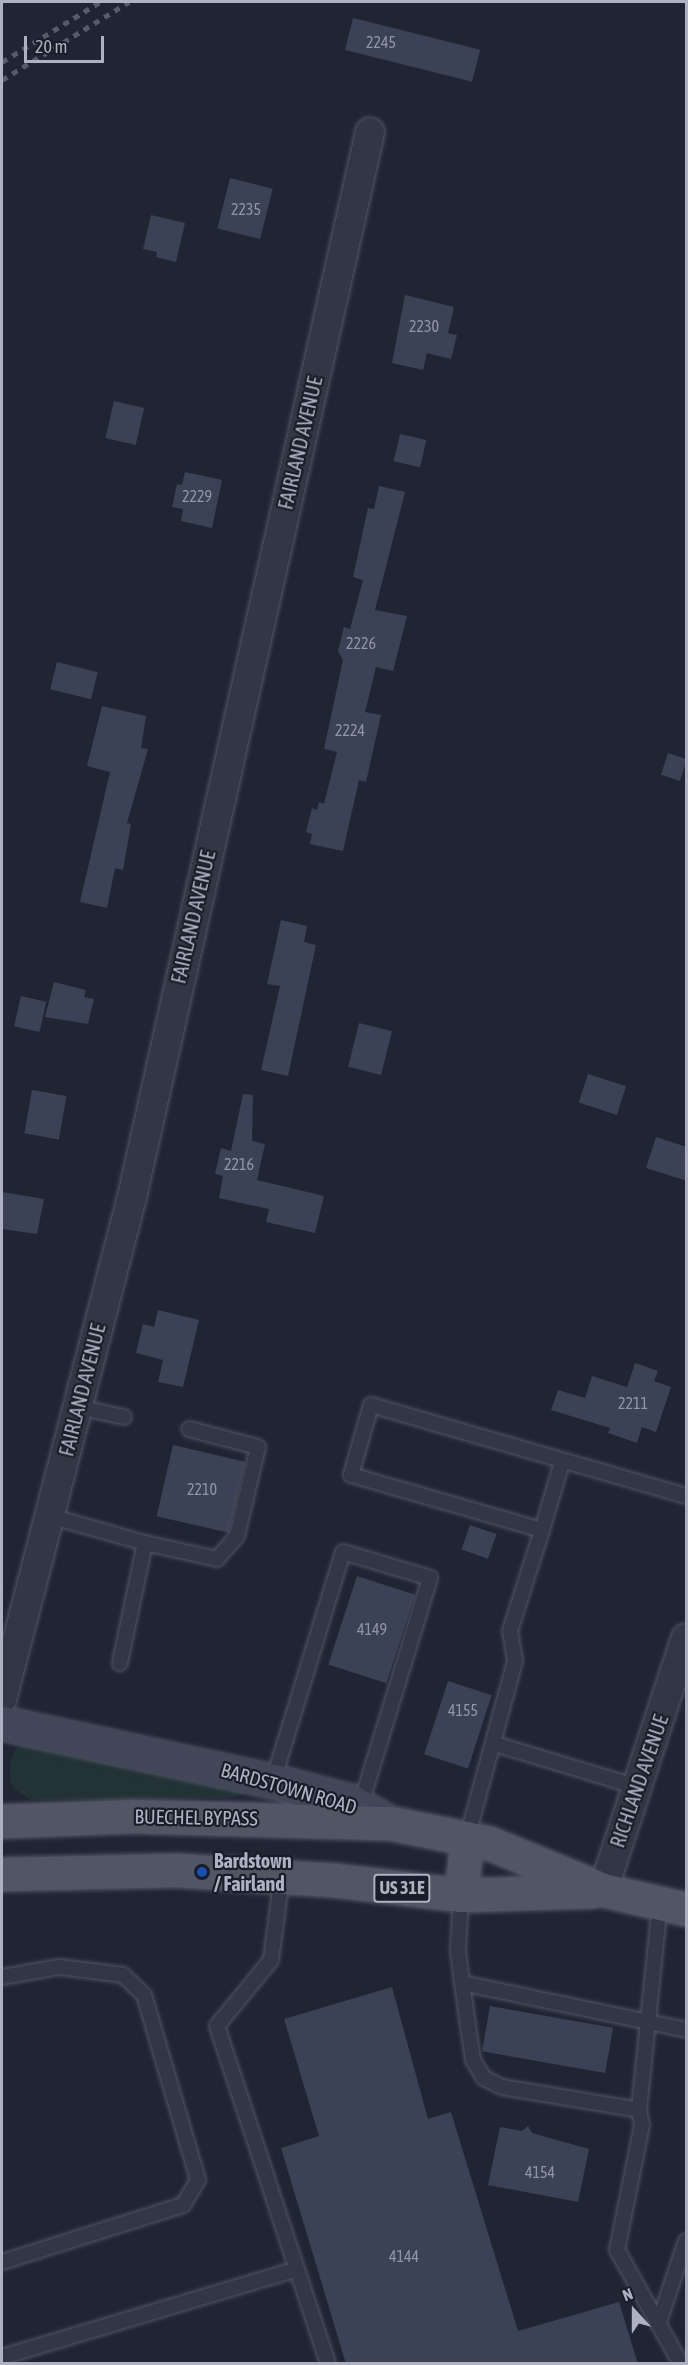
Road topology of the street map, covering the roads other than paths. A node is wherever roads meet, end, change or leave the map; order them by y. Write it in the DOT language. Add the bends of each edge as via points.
graph roads {
  1 [pos="370,132"];
  2 [pos="78,1407"];
  3 [pos="124,1417"];
  4 [pos="189,1429"];
  5 [pos="562,1462"];
  6 [pos="687,1496"];
  7 [pos="50,1516"];
  8 [pos="542,1530"];
  9 [pos="145,1543"];
  10 [pos="687,1638"];
  11 [pos="120,1663"];
  12 [pos="679,1691"];
  13 [pos="2,1699"];
  14 [pos="2,1723"];
  15 [pos="495,1744"];
  16 [pos="273,1781"];
  17 [pos="637,1787"];
  18 [pos="360,1807"];
  19 [pos="2,1821"];
  20 [pos="390,1823"];
  21 [pos="467,1838"];
  22 [pos="2,1874"];
  23 [pos="282,1876"];
  24 [pos="603,1890"];
  25 [pos="461,1895"];
  26 [pos="673,1906"];
  27 [pos="2,1977"];
  28 [pos="462,1983"];
  29 [pos="646,2023"];
  30 [pos="687,2030"];
  31 [pos="639,2110"];
  32 [pos="687,2241"];
  33 [pos="2,2262"];
  34 [pos="297,2269"];
  35 [pos="659,2322"];
  36 [pos="2,2357"];
  37 [pos="328,2364"];
  38 [pos="681,2364"];
  1 -- 2 [label="street, FAIRLAND AVENUE" via="132,1197"];
  2 -- 3 [label="lane"];
  2 -- 7 [label="street, FAIRLAND AVENUE"];
  4 -- 9 [label="lane" via="258,1447 237,1536 217,1559"];
  5 -- 6 [label="lane"];
  5 -- 8 [label="lane"];
  5 -- 8 [label="lane" via="371,1405 368,1414 351,1474"];
  7 -- 9 [label="lane"];
  7 -- 13 [label="street, FAIRLAND AVENUE"];
  8 -- 15 [label="lane" via="510,1631 515,1661"];
  9 -- 11 [label="lane"];
  10 -- 12 [label="street, RICHLAND AVENUE"];
  12 -- 17 [label="street, RICHLAND AVENUE"];
  14 -- 16 [label="main road, BARDSTOWN ROAD"];
  15 -- 17 [label="lane"];
  15 -- 21 [label="lane"];
  16 -- 18 [label="main road, BARDSTOWN ROAD"];
  16 -- 18 [label="lane" via="343,1552 430,1578"];
  17 -- 24 [label="street, RICHLAND AVENUE"];
  18 -- 20 [label="main road, BARDSTOWN ROAD"];
  19 -- 20 [label="main road, BUECHEL BYPASS / US 31E" via="144,1816"];
  20 -- 21 [label="main road, BARDSTOWN ROAD / US 31E"];
  21 -- 24 [label="main road, BARDSTOWN ROAD / US 31E" via="489,1843"];
  21 -- 25 [label="main road"];
  22 -- 23 [label="main road, BARDSTOWN ROAD / US 31E" via="107,1869"];
  23 -- 25 [label="main road, BARDSTOWN ROAD / US 31E"];
  23 -- 34 [label="lane" via="271,1960 217,2026"];
  24 -- 25 [label="main road, BARDSTOWN ROAD / US 31E"];
  24 -- 26 [label="main road, BARDSTOWN ROAD / US 31E"];
  25 -- 28 [label="lane" via="458,1951"];
  26 -- 29 [label="lane"];
  27 -- 33 [label="lane" via="60,1967 123,1975 144,1995 198,2180 183,2205"];
  28 -- 29 [label="lane"];
  28 -- 31 [label="lane" via="473,2060 484,2078 502,2087"];
  29 -- 30 [label="lane"];
  29 -- 31 [label="lane"];
  31 -- 35 [label="lane" via="642,2125 617,2250"];
  32 -- 35 [label="lane"];
  34 -- 36 [label="lane"];
  34 -- 37 [label="lane"];
  35 -- 38 [label="lane"];
}
